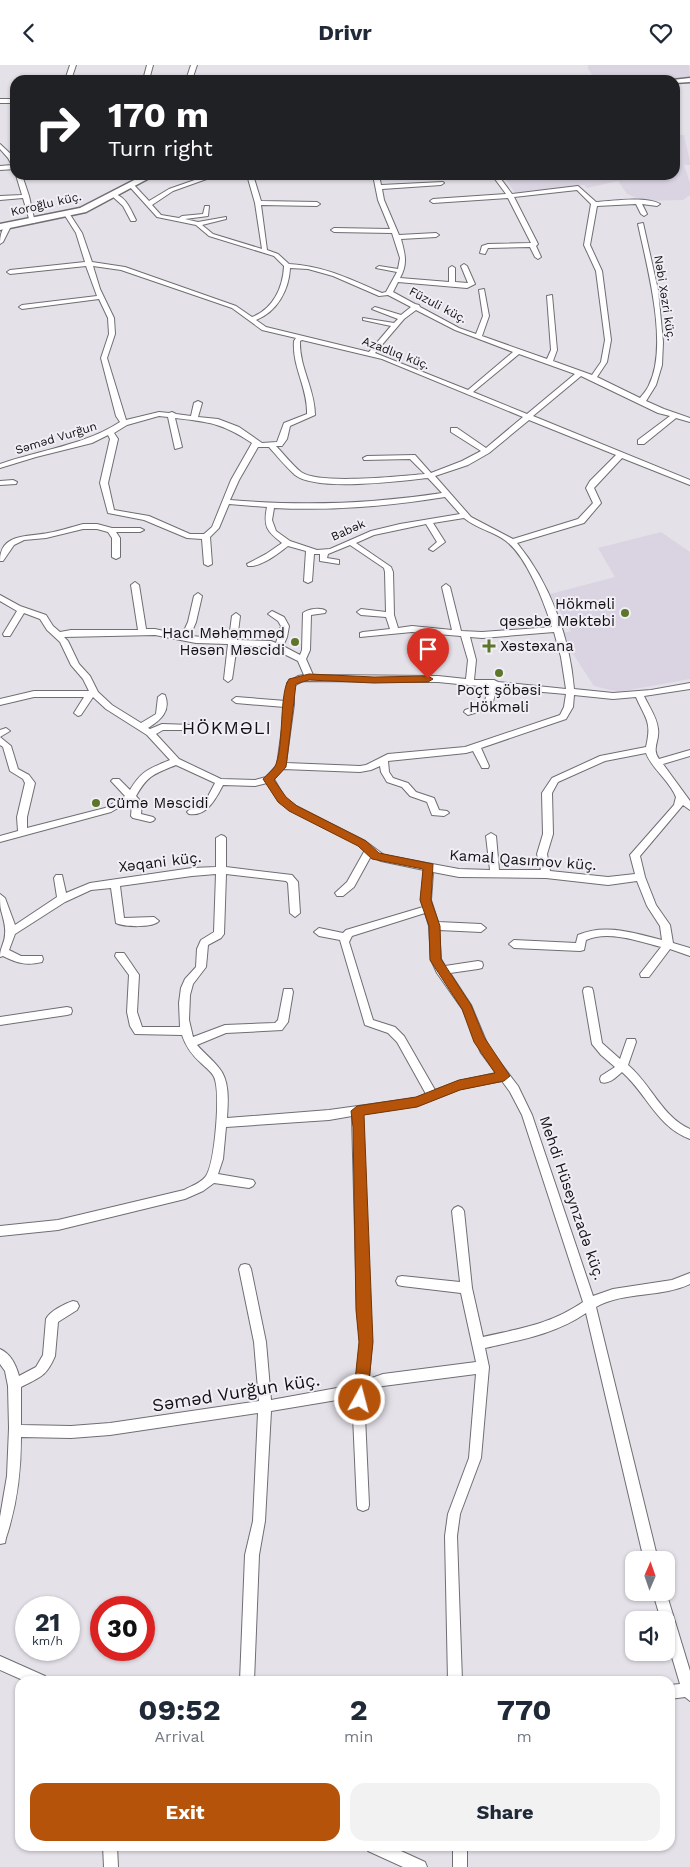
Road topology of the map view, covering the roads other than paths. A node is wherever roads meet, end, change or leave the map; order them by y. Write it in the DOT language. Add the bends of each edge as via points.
graph roads {
  1 [pos="0,146"];
  2 [pos="10,156"];
  3 [pos="21,180"];
  4 [pos="136,180"];
  5 [pos="200,180"];
  6 [pos="251,180"];
  7 [pos="377,180"];
  8 [pos="499,180"];
  9 [pos="441,183"];
  10 [pos="132,186"];
  11 [pos="378,187"];
  12 [pos="114,195"];
  13 [pos="26,196"];
  14 [pos="510,196"];
  15 [pos="0,198"];
  16 [pos="433,201"];
  17 [pos="638,202"];
  18 [pos="258,203"];
  19 [pos="149,204"];
  20 [pos="318,204"];
  21 [pos="594,204"];
  22 [pos="657,204"];
  23 [pos="207,207"];
  24 [pos="67,214"];
  25 [pos="644,214"];
  26 [pos="224,218"];
  27 [pos="133,220"];
  28 [pos="179,220"];
  29 [pos="33,222"];
  30 [pos="198,224"];
  31 [pos="641,224"];
  32 [pos="4,227"];
  33 [pos="334,230"];
  34 [pos="396,234"];
  35 [pos="436,235"];
  36 [pos="0,242"];
  37 [pos="533,246"];
  38 [pos="264,251"];
  39 [pos="482,253"];
  40 [pos="538,257"];
  41 [pos="90,263"];
  42 [pos="287,266"];
  43 [pos="464,266"];
  44 [pos="345,268"];
  45 [pos="379,268"];
  46 [pos="452,268"];
  47 [pos="401,271"];
  48 [pos="10,273"];
  49 [pos="335,275"];
  50 [pos="397,280"];
  51 [pos="452,284"];
  52 [pos="482,290"];
  53 [pos="389,293"];
  54 [pos="550,296"];
  55 [pos="101,297"];
  56 [pos="416,306"];
  57 [pos="22,307"];
  58 [pos="375,309"];
  59 [pos="402,318"];
  60 [pos="365,319"];
  61 [pos="251,320"];
  62 [pos="396,325"];
  63 [pos="478,337"];
  64 [pos="300,338"];
  65 [pos="518,351"];
  66 [pos="371,354"];
  67 [pos="550,361"];
  68 [pos="581,373"];
  69 [pos="593,378"];
  70 [pos="468,393"];
  71 [pos="642,401"];
  72 [pos="198,403"];
  73 [pos="159,405"];
  74 [pos="159,414"];
  75 [pos="172,414"];
  76 [pos="674,416"];
  77 [pos="194,417"];
  78 [pos="528,418"];
  79 [pos="690,420"];
  80 [pos="124,423"];
  81 [pos="454,430"];
  82 [pos="110,433"];
  83 [pos="641,442"];
  84 [pos="256,443"];
  85 [pos="272,446"];
  86 [pos="178,447"];
  87 [pos="486,451"];
  88 [pos="621,454"];
  89 [pos="367,458"];
  90 [pos="0,466"];
  91 [pos="429,476"];
  92 [pos="13,482"];
  93 [pos="0,483"];
  94 [pos="690,483"];
  95 [pos="446,495"];
  96 [pos="227,502"];
  97 [pos="271,507"];
  98 [pos="465,516"];
  99 [pos="428,522"];
  100 [pos="111,529"];
  101 [pos="140,530"];
  102 [pos="206,536"];
  103 [pos="350,542"];
  104 [pos="512,542"];
  105 [pos="287,543"];
  106 [pos="433,549"];
  107 [pos="2,550"];
  108 [pos="310,550"];
  109 [pos="324,552"];
  110 [pos="116,557"];
  111 [pos="0,559"];
  112 [pos="336,562"];
  113 [pos="208,564"];
  114 [pos="251,564"];
  115 [pos="308,581"];
  116 [pos="135,585"];
  117 [pos="446,587"];
  118 [pos="198,596"];
  119 [pos="0,598"];
  120 [pos="22,610"];
  121 [pos="322,611"];
  122 [pos="361,612"];
  123 [pos="272,613"];
  124 [pos="390,615"];
  125 [pos="236,616"];
  126 [pos="556,629"];
  127 [pos="394,631"];
  128 [pos="142,632"];
  129 [pos="461,633"];
  130 [pos="7,634"];
  131 [pos="59,635"];
  132 [pos="363,635"];
  133 [pos="185,637"];
  134 [pos="233,642"];
  135 [pos="278,647"];
  136 [pos="302,659"];
  137 [pos="309,677"];
  138 [pos="228,679"];
  139 [pos="470,681"];
  140 [pos="494,683"];
  141 [pos="690,686"];
  142 [pos="570,693"];
  143 [pos="92,695"];
  144 [pos="639,695"];
  145 [pos="162,697"];
  146 [pos="236,701"];
  147 [pos="0,702"];
  148 [pos="290,704"];
  149 [pos="468,712"];
  150 [pos="78,713"];
  151 [pos="142,727"];
  152 [pos="189,727"];
  153 [pos="150,733"];
  154 [pos="0,740"];
  155 [pos="475,747"];
  156 [pos="649,749"];
  157 [pos="690,753"];
  158 [pos="383,759"];
  159 [pos="176,761"];
  160 [pos="656,763"];
  161 [pos="281,767"];
  162 [pos="485,767"];
  163 [pos="269,779"];
  164 [pos="116,781"];
  165 [pos="220,781"];
  166 [pos="131,796"];
  167 [pos="681,797"];
  168 [pos="690,807"];
  169 [pos="192,812"];
  170 [pos="444,813"];
  171 [pos="150,819"];
  172 [pos="22,833"];
  173 [pos="491,836"];
  174 [pos="221,838"];
  175 [pos="0,839"];
  176 [pos="370,850"];
  177 [pos="429,866"];
  178 [pos="220,870"];
  179 [pos="495,873"];
  180 [pos="546,874"];
  181 [pos="59,877"];
  182 [pos="640,877"];
  183 [pos="115,883"];
  184 [pos="340,893"];
  185 [pos="0,898"];
  186 [pos="62,899"];
  187 [pos="428,909"];
  188 [pos="295,913"];
  189 [pos="154,921"];
  190 [pos="434,926"];
  191 [pos="481,928"];
  192 [pos="11,932"];
  193 [pos="319,932"];
  194 [pos="345,937"];
  195 [pos="514,944"];
  196 [pos="668,945"];
  197 [pos="1,952"];
  198 [pos="690,952"];
  199 [pos="120,956"];
  200 [pos="38,959"];
  201 [pos="478,965"];
  202 [pos="441,969"];
  203 [pos="645,974"];
  204 [pos="588,991"];
  205 [pos="288,992"];
  206 [pos="67,1011"];
  207 [pos="0,1021"];
  208 [pos="185,1031"];
  209 [pos="631,1041"];
  210 [pos="190,1043"];
  211 [pos="622,1067"];
  212 [pos="504,1076"];
  213 [pos="605,1079"];
  214 [pos="433,1096"];
  215 [pos="357,1111"];
  216 [pos="221,1123"];
  217 [pos="690,1134"];
  218 [pos="211,1178"];
  219 [pos="249,1183"];
  220 [pos="458,1211"];
  221 [pos="0,1231"];
  222 [pos="245,1269"];
  223 [pos="690,1278"];
  224 [pos="402,1281"];
  225 [pos="466,1288"];
  226 [pos="590,1303"];
  227 [pos="73,1306"];
  228 [pos="478,1344"];
  229 [pos="0,1355"];
  230 [pos="483,1367"];
  231 [pos="14,1384"];
  232 [pos="361,1386"];
  233 [pos="265,1406"];
  234 [pos="16,1431"];
  235 [pos="362,1505"];
  236 [pos="0,1537"];
  237 [pos="649,1551"];
  238 [pos="662,1601"];
  239 [pos="0,1663"];
  240 [pos="29,1676"];
  241 [pos="248,1676"];
  242 [pos="455,1676"];
  243 [pos="675,1692"];
  244 [pos="689,1692"];
  245 [pos="110,1851"];
  246 [pos="380,1851"];
  247 [pos="460,1851"];
  248 [pos="396,1862"];
  249 [pos="111,1867"];
  250 [pos="420,1867"];
  251 [pos="460,1867"];
  1 -- 2 [label="street"];
  3 -- 13 [label="street"];
  4 -- 10 [label="street, Koroğlu küç."];
  5 -- 19 [label="street" via="171,190"];
  6 -- 18 [label="street"];
  7 -- 11 [label="street"];
  8 -- 14 [label="street"];
  9 -- 11 [label="street"];
  10 -- 12 [label="street, Koroğlu küç."];
  10 -- 19 [label="street"];
  11 -- 34 [label="street"];
  12 -- 24 [label="street, Koroğlu küç."];
  12 -- 27 [label="street" via="126,205"];
  13 -- 15 [label="street"];
  13 -- 29 [label="street"];
  14 -- 16 [label="street"];
  14 -- 21 [label="street" via="578,188"];
  14 -- 37 [label="street" via="533,237"];
  17 -- 21 [label="street"];
  17 -- 22 [label="street"];
  17 -- 25 [label="street"];
  18 -- 20 [label="street"];
  18 -- 38 [label="street"];
  19 -- 28 [label="street" via="159,215"];
  21 -- 69 [label="street" via="587,245 599,271 608,340 604,362"];
  23 -- 28 [label="street" via="206,215"];
  24 -- 29 [label="street, Koroğlu küç."];
  24 -- 41 [label="street"];
  26 -- 30 [label="street"];
  28 -- 30 [label="street"];
  29 -- 32 [label="street, Koroğlu küç."];
  30 -- 38 [label="street" via="211,235"];
  31 -- 71 [label="street, Nəbi Xəzri küç." via="661,345 660,368 654,386"];
  32 -- 36 [label="street"];
  33 -- 34 [label="street"];
  34 -- 35 [label="street"];
  34 -- 47 [label="street" via="403,258"];
  37 -- 39 [label="street" via="488,246"];
  37 -- 40 [label="street"];
  38 -- 42 [label="street" via="276,255"];
  41 -- 48 [label="street, Azadlıq küç."];
  41 -- 55 [label="street"];
  41 -- 61 [label="street, Azadlıq küç." via="123,268 234,307"];
  42 -- 49 [label="street, Füzuli küç." via="308,267"];
  42 -- 61 [label="street" via="286,277 272,307"];
  43 -- 51 [label="street" via="472,284"];
  44 -- 49 [label="street"];
  45 -- 47 [label="street"];
  46 -- 51 [label="street"];
  47 -- 50 [label="street"];
  49 -- 53 [label="street, Füzuli küç." via="381,295"];
  50 -- 51 [label="street"];
  50 -- 53 [label="street"];
  52 -- 63 [label="street" via="486,316"];
  53 -- 56 [label="street, Füzuli küç."];
  54 -- 67 [label="street" via="554,350"];
  55 -- 57 [label="street"];
  55 -- 80 [label="street" via="112,327 104,362"];
  56 -- 59 [label="street"];
  56 -- 63 [label="street, Füzuli küç."];
  58 -- 59 [label="street"];
  59 -- 62 [label="street"];
  60 -- 62 [label="street"];
  61 -- 64 [label="street, Azadlıq küç." via="264,329"];
  62 -- 66 [label="street"];
  63 -- 65 [label="street, Füzuli küç."];
  64 -- 66 [label="street, Azadlıq küç."];
  64 -- 85 [label="street" via="297,350 312,415 287,425 281,442"];
  65 -- 67 [label="street, Füzuli küç."];
  65 -- 70 [label="street"];
  66 -- 70 [label="street, Azadlıq küç."];
  67 -- 68 [label="street, Füzuli küç."];
  68 -- 69 [label="street, Füzuli küç."];
  68 -- 78 [label="street"];
  69 -- 71 [label="street, Füzuli küç."];
  70 -- 78 [label="street, Azadlıq küç."];
  71 -- 76 [label="street, Füzuli küç."];
  72 -- 77 [label="street"];
  73 -- 74 [label="street"];
  74 -- 75 [label="street, Səməd Vurğun"];
  74 -- 80 [label="street, Səməd Vurğun"];
  75 -- 77 [label="street, Səməd Vurğun"];
  75 -- 86 [label="street"];
  76 -- 79 [label="street, Füzuli küç."];
  76 -- 83 [label="street"];
  77 -- 84 [label="street, Səməd Vurğun" via="231,426"];
  78 -- 87 [label="street"];
  78 -- 88 [label="street, Azadlıq küç."];
  80 -- 82 [label="street, Səməd Vurğun"];
  81 -- 87 [label="street"];
  82 -- 90 [label="street, Səməd Vurğun"];
  82 -- 102 [label="street" via="114,439 104,483 111,511 155,521 181,535"];
  84 -- 85 [label="street, Səməd Vurğun"];
  84 -- 96 [label="street" via="235,480"];
  85 -- 91 [label="street" via="299,474 314,480 366,481"];
  87 -- 91 [label="street"];
  88 -- 94 [label="street, Azadlıq küç."];
  88 -- 104 [label="street" via="590,487 597,503 581,521"];
  89 -- 91 [label="street" via="412,457"];
  91 -- 95 [label="street"];
  92 -- 93 [label="street"];
  95 -- 97 [label="street" via="368,505"];
  95 -- 98 [label="street"];
  96 -- 97 [label="street"];
  96 -- 102 [label="street" via="215,527"];
  97 -- 105 [label="street, Babək" via="268,526"];
  98 -- 99 [label="street, Babək"];
  98 -- 104 [label="street" via="479,527"];
  99 -- 103 [label="street, Babək" via="371,533"];
  99 -- 106 [label="street" via="441,542"];
  100 -- 101 [label="street"];
  100 -- 107 [label="street" via="75,526 55,534 20,538"];
  100 -- 110 [label="street" via="116,538"];
  102 -- 113 [label="street"];
  103 -- 109 [label="street, Babək"];
  103 -- 124 [label="street" via="387,567"];
  104 -- 126 [label="street" via="544,593"];
  105 -- 108 [label="street, Babək"];
  105 -- 114 [label="street"];
  107 -- 111 [label="street"];
  108 -- 109 [label="street, Babək"];
  108 -- 115 [label="street"];
  109 -- 112 [label="street" via="323,559"];
  116 -- 128 [label="street"];
  117 -- 129 [label="street"];
  118 -- 133 [label="street"];
  119 -- 120 [label="street"];
  120 -- 130 [label="street"];
  120 -- 131 [label="street" via="43,617"];
  121 -- 136 [label="street" via="307,613 306,650"];
  122 -- 124 [label="street"];
  123 -- 135 [label="street" via="281,619 286,630"];
  124 -- 127 [label="street"];
  125 -- 134 [label="street"];
  126 -- 129 [label="street"];
  126 -- 142 [label="street" via="568,668"];
  127 -- 129 [label="street" via="412,629"];
  127 -- 132 [label="street"];
  128 -- 131 [label="street"];
  128 -- 133 [label="street"];
  129 -- 139 [label="street" via="472,660"];
  131 -- 143 [label="street" via="75,665 88,678"];
  133 -- 134 [label="street"];
  134 -- 135 [label="street"];
  134 -- 138 [label="street"];
  135 -- 136 [label="street"];
  136 -- 137 [label="street"];
  137 -- 139 [label="street"];
  137 -- 148 [label="street" via="296,679 290,685"];
  139 -- 140 [label="street"];
  140 -- 142 [label="street"];
  140 -- 149 [label="street" via="488,706"];
  141 -- 144 [label="street"];
  142 -- 144 [label="street"];
  142 -- 155 [label="street" via="569,709 563,717"];
  143 -- 147 [label="street" via="34,694"];
  143 -- 150 [label="street"];
  143 -- 151 [label="street"];
  144 -- 156 [label="street" via="653,724"];
  145 -- 151 [label="street" via="163,712"];
  146 -- 148 [label="street"];
  148 -- 161 [label="street"];
  151 -- 153 [label="street"];
  152 -- 153 [label="street" via="162,727"];
  153 -- 159 [label="street"];
  154 -- 172 [label="street" via="8,746 14,771 30,783 22,817"];
  155 -- 158 [label="street"];
  155 -- 162 [label="street"];
  156 -- 160 [label="street"];
  156 -- 180 [label="street" via="603,758 550,785 547,793 548,834 542,854"];
  157 -- 160 [label="street"];
  158 -- 161 [label="street" via="360,769"];
  158 -- 170 [label="street" via="390,780 430,800 435,813"];
  159 -- 165 [label="street"];
  159 -- 166 [label="street" via="146,775"];
  160 -- 167 [label="street"];
  161 -- 163 [label="street"];
  163 -- 165 [label="street" via="243,783"];
  163 -- 176 [label="street, Kamal Qasımov küç." via="282,800 293,809"];
  164 -- 166 [label="street"];
  165 -- 169 [label="street" via="208,804"];
  166 -- 171 [label="street" via="137,803 136,816"];
  166 -- 172 [label="street" via="108,811"];
  167 -- 168 [label="street"];
  167 -- 182 [label="street" via="678,806 635,855"];
  172 -- 175 [label="street"];
  173 -- 179 [label="street"];
  174 -- 178 [label="street"];
  176 -- 177 [label="street, Kamal Qasımov küç." via="381,858"];
  176 -- 184 [label="street" via="352,884"];
  177 -- 179 [label="street, Kamal Qasımov küç." via="459,873"];
  177 -- 187 [label="street, Mehdi Hüseynzadə küç."];
  178 -- 183 [label="street, Xəqani küç."];
  178 -- 188 [label="street" via="288,878 293,882"];
  178 -- 208 [label="street, Xəqani küç." via="219,934 206,941 201,968 189,982"];
  179 -- 180 [label="street, Kamal Qasımov küç."];
  180 -- 182 [label="street, Kamal Qasımov küç." via="608,881"];
  181 -- 186 [label="street"];
  182 -- 196 [label="street" via="665,925"];
  183 -- 186 [label="street, Xəqani küç." via="90,887"];
  183 -- 189 [label="street" via="119,920"];
  185 -- 192 [label="street"];
  186 -- 192 [label="street, Xəqani küç."];
  187 -- 190 [label="street, Mehdi Hüseynzadə küç."];
  187 -- 194 [label="street" via="362,928"];
  190 -- 191 [label="street"];
  190 -- 202 [label="street, Mehdi Hüseynzadə küç." via="434,951"];
  192 -- 197 [label="street"];
  193 -- 194 [label="street"];
  194 -- 214 [label="street" via="369,1022 393,1031 411,1053 423,1083"];
  195 -- 196 [label="street" via="580,947 581,938 586,935 604,933"];
  196 -- 198 [label="street"];
  196 -- 203 [label="street"];
  197 -- 200 [label="street" via="20,960"];
  199 -- 208 [label="street" via="134,975 133,1019 139,1031"];
  201 -- 202 [label="street"];
  202 -- 212 [label="street, Mehdi Hüseynzadə küç." via="462,999 479,1039"];
  204 -- 211 [label="street" via="597,1044"];
  205 -- 210 [label="street" via="283,1022 278,1027 225,1029"];
  206 -- 207 [label="street"];
  208 -- 210 [label="street, Xəqani küç."];
  209 -- 211 [label="street"];
  210 -- 216 [label="street, Xəqani küç." via="219,1077"];
  211 -- 213 [label="street"];
  211 -- 217 [label="street" via="668,1118"];
  212 -- 214 [label="street" via="459,1085"];
  212 -- 226 [label="street, Mehdi Hüseynzadə küç." via="527,1115"];
  214 -- 215 [label="street" via="417,1102"];
  215 -- 216 [label="street"];
  215 -- 232 [label="street" via="366,1342"];
  216 -- 218 [label="street, Xəqani küç." via="216,1165"];
  218 -- 219 [label="street"];
  218 -- 221 [label="street" via="185,1194 58,1225"];
  220 -- 225 [label="street"];
  222 -- 233 [label="street" via="260,1342"];
  223 -- 226 [label="street"];
  224 -- 225 [label="street"];
  225 -- 228 [label="street"];
  226 -- 228 [label="street" via="568,1319"];
  226 -- 237 [label="street, Mehdi Hüseynzadə küç."];
  227 -- 231 [label="street" via="52,1319 49,1356 40,1371"];
  228 -- 230 [label="street"];
  229 -- 231 [label="street" via="11,1369"];
  230 -- 232 [label="street, Səməd Vurğun küç." via="383,1380"];
  230 -- 242 [label="street" via="475,1458 454,1513 451,1536"];
  231 -- 234 [label="street"];
  232 -- 233 [label="street, Səməd Vurğun küç." via="337,1395"];
  232 -- 235 [label="street"];
  233 -- 234 [label="street, Səməd Vurğun küç." via="110,1429"];
  233 -- 241 [label="street" via="258,1521 252,1555"];
  234 -- 236 [label="street" via="11,1496"];
  238 -- 244 [label="street"];
  239 -- 240 [label="street"];
  243 -- 244 [label="street"];
  245 -- 249 [label="street"];
  246 -- 248 [label="street"];
  247 -- 251 [label="street"];
  248 -- 250 [label="street"];
}
